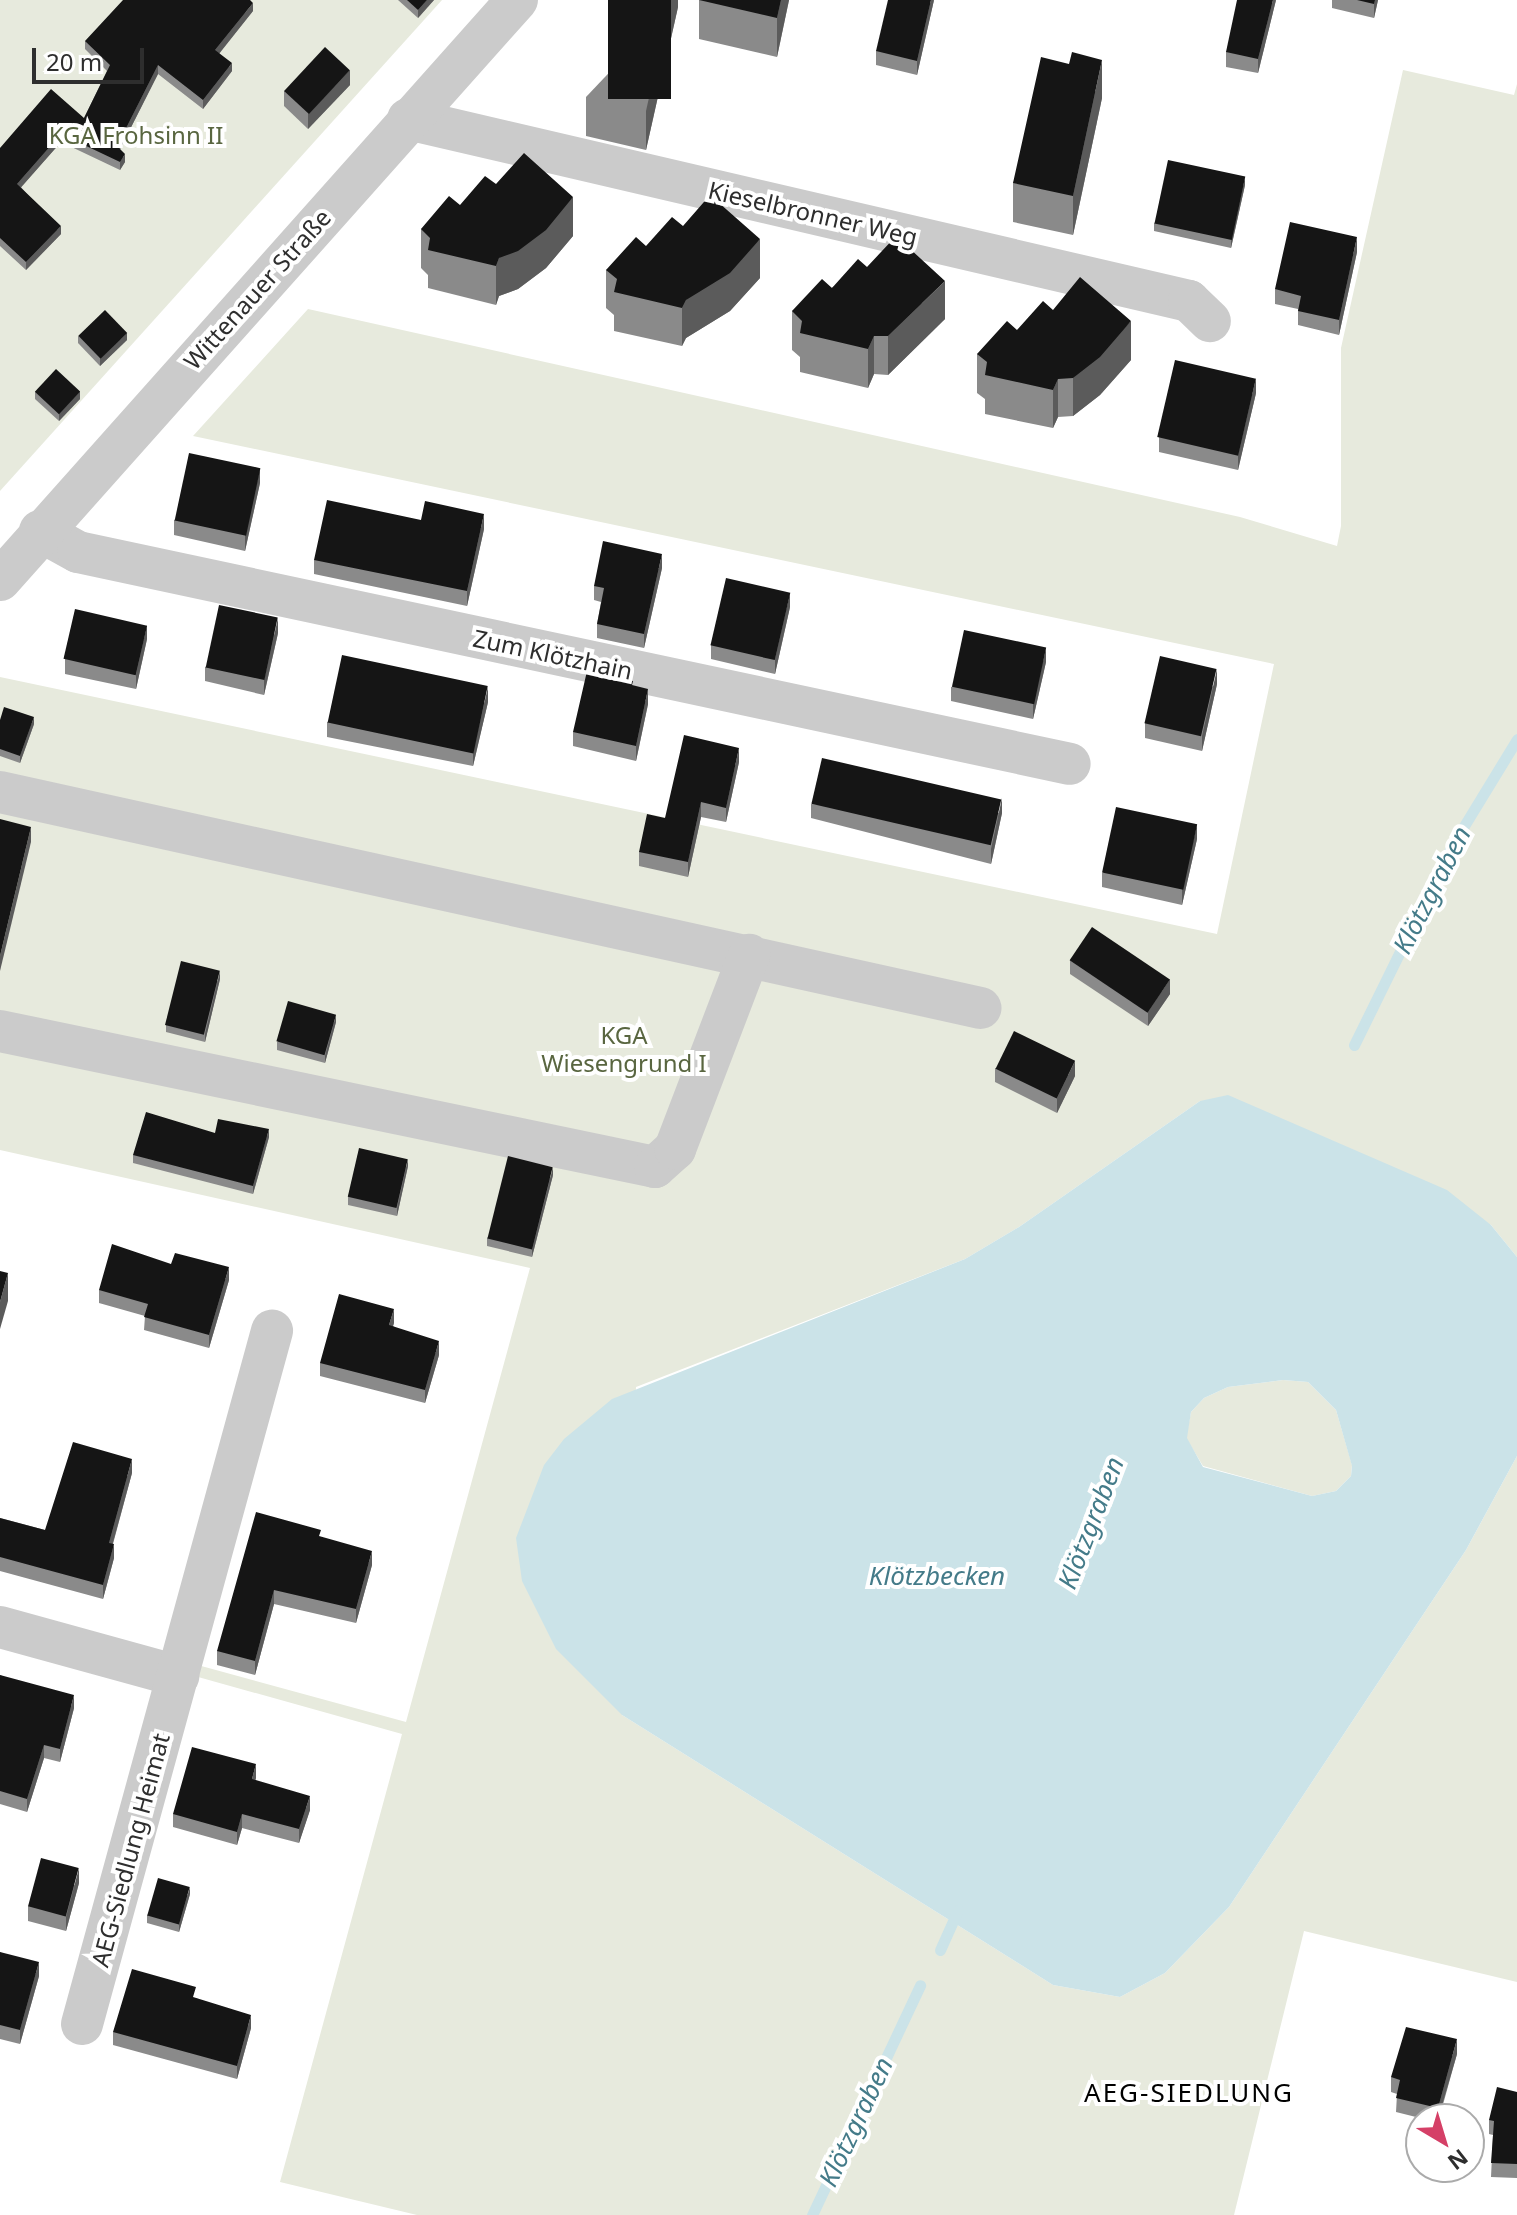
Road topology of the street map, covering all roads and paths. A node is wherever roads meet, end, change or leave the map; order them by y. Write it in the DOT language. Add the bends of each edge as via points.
graph roads {
  1 [pos="517,0"];
  2 [pos="408,119"];
  3 [pos="1210,321"];
  4 [pos="40,531"];
  5 [pos="0,580"];
  6 [pos="1070,764"];
  7 [pos="0,792"];
  8 [pos="749,955"];
  9 [pos="981,1008"];
  10 [pos="0,1031"];
  11 [pos="272,1331"];
  12 [pos="0,1627"];
  13 [pos="178,1676"];
  14 [pos="82,2024"];
  1 -- 2 [label="street, Wittenauer Straße"];
  2 -- 3 [label="street, Kieselbronner Weg" via="1189,301"];
  2 -- 4 [label="street, Wittenauer Straße"];
  4 -- 5 [label="street, Wittenauer Straße"];
  4 -- 6 [label="street, Zum Klötzhain" via="78,552"];
  7 -- 8 [label="street"];
  8 -- 9 [label="street"];
  8 -- 10 [label="street" via="675,1149 655,1167"];
  11 -- 13 [label="street, AEG-Siedlung Heimat"];
  12 -- 13 [label="street"];
  13 -- 14 [label="street, AEG-Siedlung Heimat"];
}
